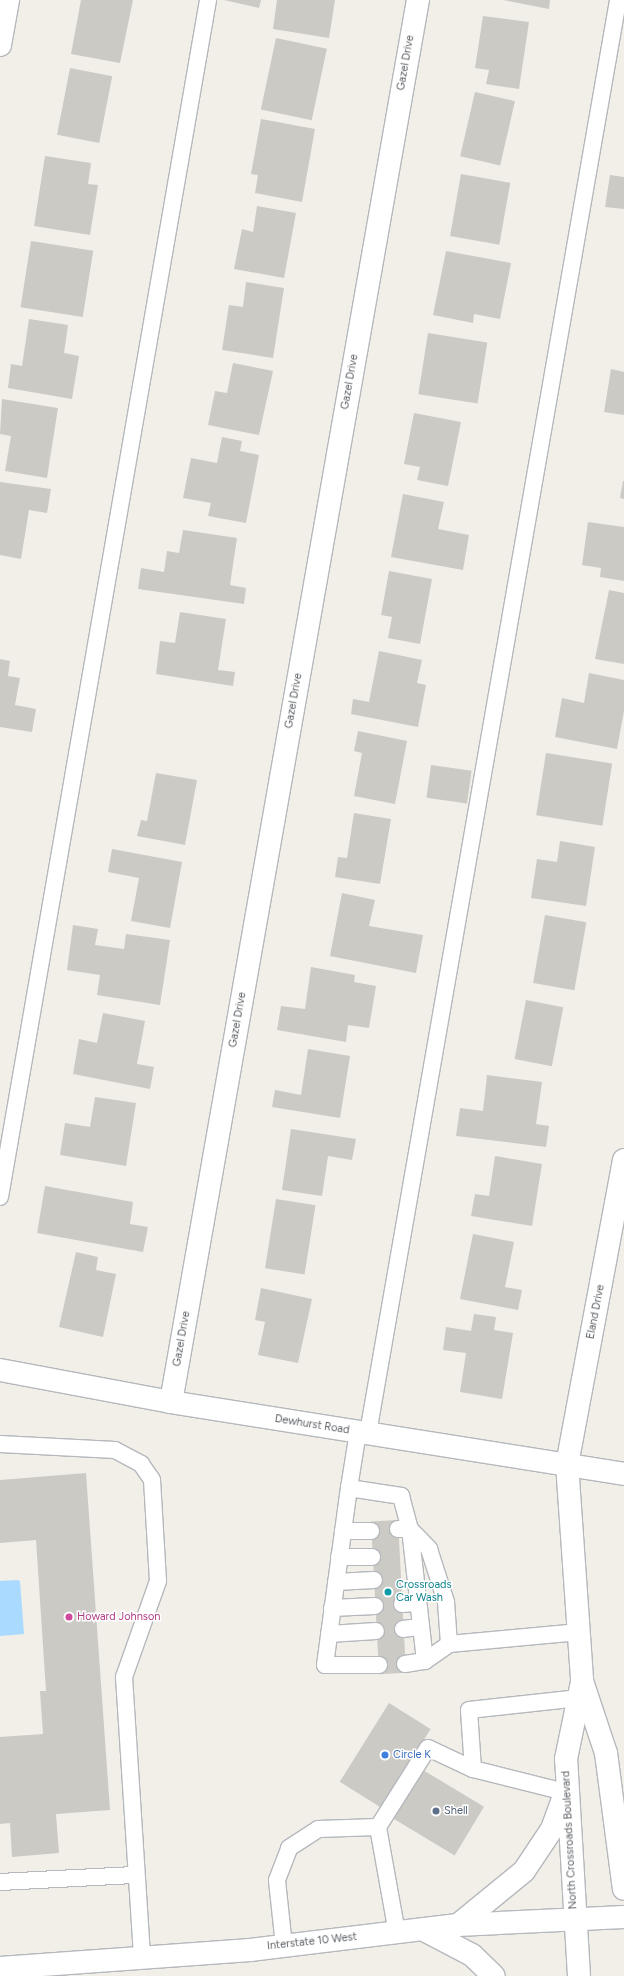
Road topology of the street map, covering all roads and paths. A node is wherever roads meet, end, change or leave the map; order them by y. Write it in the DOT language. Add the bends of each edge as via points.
graph roads {
  1 [pos="8,0"];
  2 [pos="208,0"];
  3 [pos="418,0"];
  4 [pos="618,0"];
  5 [pos="0,45"];
  6 [pos="624,1160"];
  7 [pos="0,1197"];
  8 [pos="0,1370"];
  9 [pos="171,1402"];
  10 [pos="363,1433"];
  11 [pos="0,1444"];
  12 [pos="567,1464"];
  13 [pos="624,1474"];
  14 [pos="349,1488"];
  15 [pos="404,1529"];
  16 [pos="343,1531"];
  17 [pos="371,1531"];
  18 [pos="339,1557"];
  19 [pos="372,1558"];
  20 [pos="374,1580"];
  21 [pos="336,1582"];
  22 [pos="375,1606"];
  23 [pos="332,1608"];
  24 [pos="420,1628"];
  25 [pos="403,1629"];
  26 [pos="376,1631"];
  27 [pos="579,1632"];
  28 [pos="329,1634"];
  29 [pos="449,1644"];
  30 [pos="425,1661"];
  31 [pos="405,1664"];
  32 [pos="379,1665"];
  33 [pos="581,1690"];
  34 [pos="473,1770"];
  35 [pos="565,1792"];
  36 [pos="619,1810"];
  37 [pos="378,1827"];
  38 [pos="134,1875"];
  39 [pos="0,1882"];
  40 [pos="624,1889"];
  41 [pos="624,1917"];
  42 [pos="575,1919"];
  43 [pos="458,1925"];
  44 [pos="424,1930"];
  45 [pos="397,1933"];
  46 [pos="284,1946"];
  47 [pos="142,1958"];
  48 [pos="0,1968"];
  49 [pos="494,1976"];
  50 [pos="579,1976"];
  1 -- 5 [label="street"];
  2 -- 7 [label="lane"];
  3 -- 9 [label="street, Gazel Drive"];
  4 -- 10 [label="lane"];
  6 -- 12 [label="street, Eland Drive"];
  8 -- 9 [label="street, Dewhurst Road"];
  9 -- 10 [label="street, Dewhurst Road"];
  10 -- 12 [label="street, Dewhurst Road"];
  10 -- 14 [label="lane"];
  11 -- 38 [label="lane" via="115,1450 141,1464 152,1480 158,1581 124,1677"];
  12 -- 13 [label="street, Dewhurst Road"];
  12 -- 27 [label="street, North Crossroads Boulevard"];
  14 -- 15 [label="lane" via="402,1496"];
  14 -- 16 [label="lane"];
  15 -- 24 [label="lane" via="409,1604"];
  15 -- 29 [label="lane" via="429,1549 446,1602"];
  16 -- 17 [label="lane"];
  16 -- 18 [label="lane"];
  18 -- 19 [label="lane"];
  18 -- 21 [label="lane"];
  20 -- 21 [label="lane"];
  21 -- 23 [label="lane"];
  22 -- 23 [label="lane"];
  23 -- 28 [label="lane"];
  24 -- 25 [label="lane"];
  24 -- 30 [label="lane"];
  26 -- 28 [label="lane"];
  27 -- 29 [label="lane"];
  27 -- 33 [label="street, North Crossroads Boulevard"];
  28 -- 32 [label="lane" via="325,1665"];
  29 -- 30 [label="lane"];
  30 -- 31 [label="lane"];
  33 -- 34 [label="lane" via="469,1710"];
  33 -- 35 [label="street, North Crossroads Boulevard" via="566,1759"];
  33 -- 36 [label="street, North Crossroads Boulevard" via="606,1753"];
  34 -- 35 [label="lane"];
  34 -- 37 [label="lane" via="428,1748"];
  35 -- 42 [label="street, North Crossroads Boulevard"];
  35 -- 43 [label="street" via="538,1854 499,1894"];
  36 -- 40 [label="street, North Crossroads Boulevard"];
  37 -- 45 [label="lane"];
  37 -- 46 [label="lane" via="318,1829 289,1848 277,1880"];
  38 -- 39 [label="lane"];
  38 -- 47 [label="lane"];
  41 -- 42 [label="street, Interstate 10 West"];
  42 -- 43 [label="street, Interstate 10 West"];
  42 -- 50 [label="street, North Crossroads Boulevard"];
  43 -- 44 [label="street, Interstate 10 West"];
  44 -- 45 [label="street, Interstate 10 West"];
  44 -- 49 [label="street" via="472,1955"];
  45 -- 46 [label="street, Interstate 10 West"];
  46 -- 47 [label="street, Interstate 10 West"];
  47 -- 48 [label="street, Interstate 10 West"];
}
